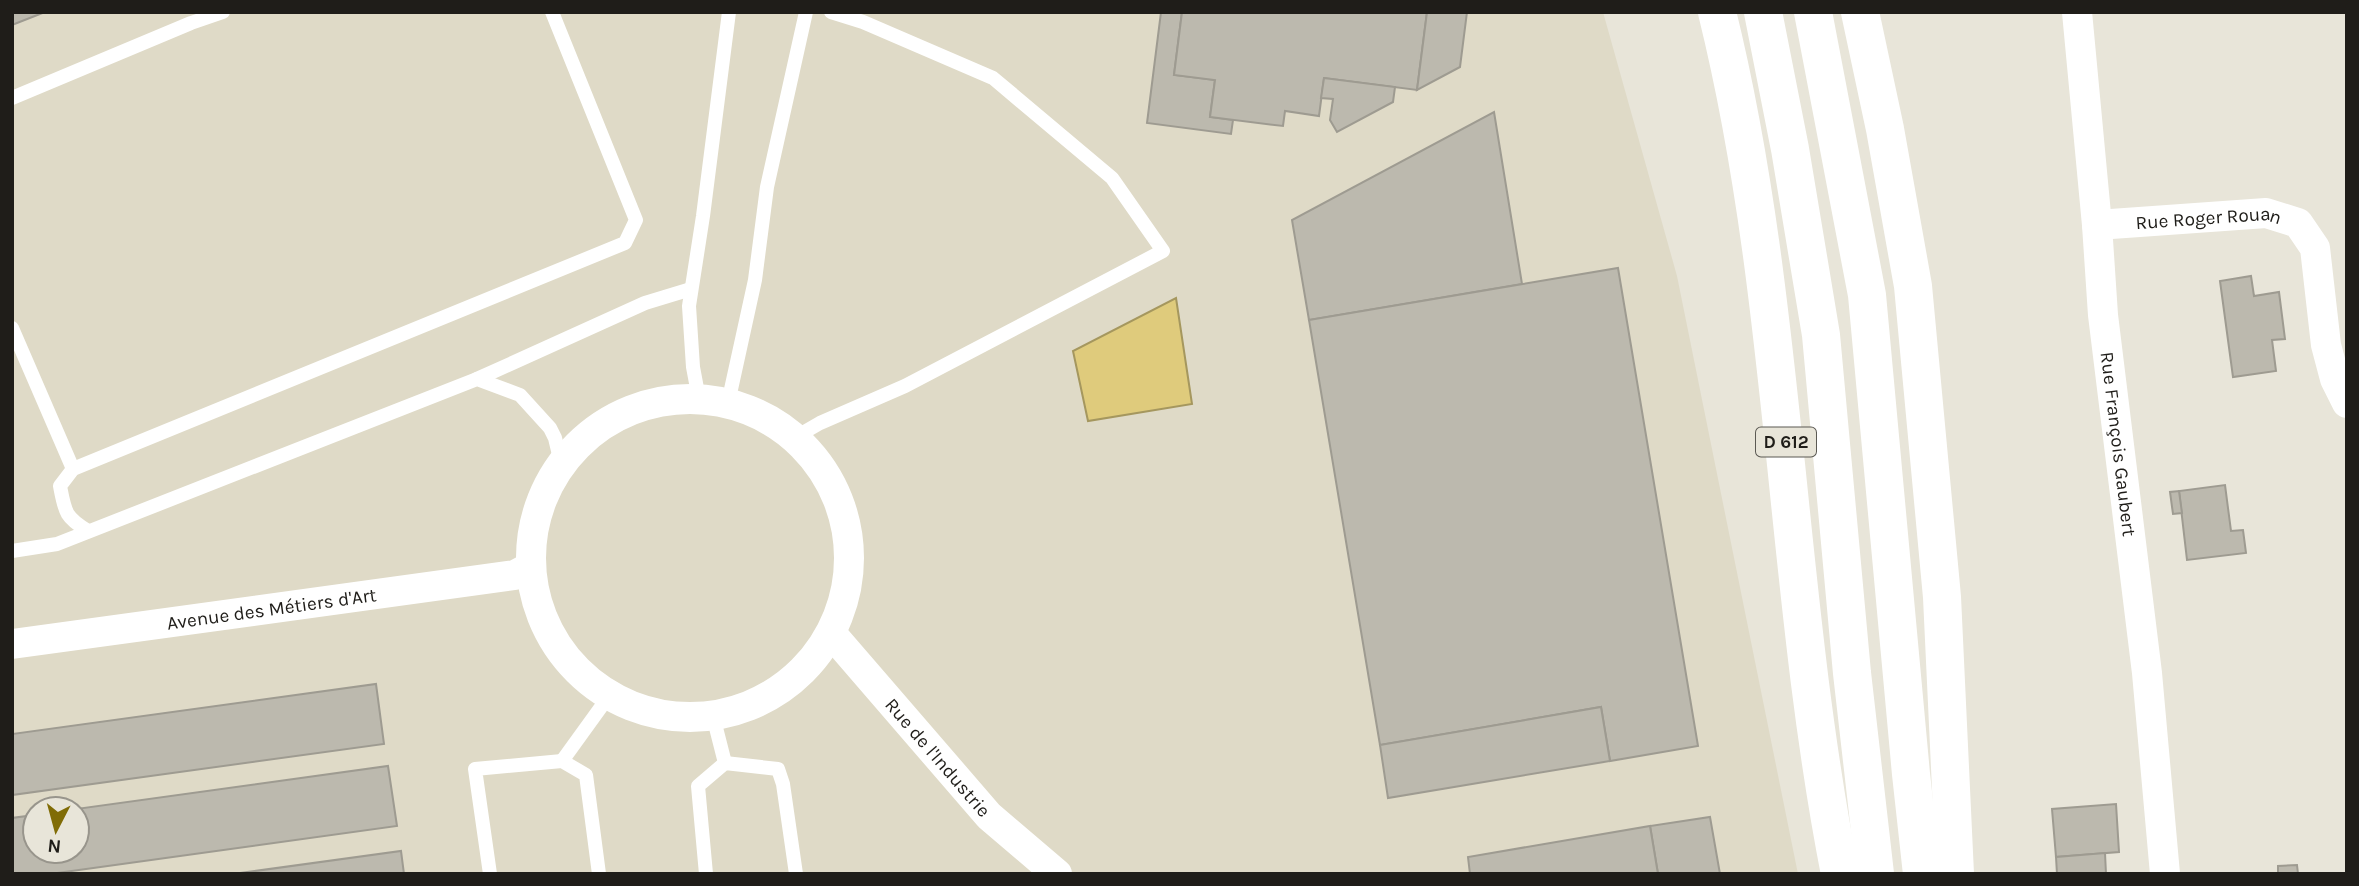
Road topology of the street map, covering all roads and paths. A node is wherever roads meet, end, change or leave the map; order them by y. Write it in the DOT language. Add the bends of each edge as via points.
graph roads {
  1 [pos="223,12"];
  2 [pos="552,12"];
  3 [pos="729,12"];
  4 [pos="806,12"];
  5 [pos="831,12"];
  6 [pos="1717,12"];
  7 [pos="1763,12"];
  8 [pos="1813,12"];
  9 [pos="1860,12"];
  10 [pos="2077,12"];
  11 [pos="12,98"];
  12 [pos="2097,225"];
  13 [pos="691,289"];
  14 [pos="12,328"];
  15 [pos="477,379"];
  16 [pos="714,401"];
  17 [pos="2347,403"];
  18 [pos="794,438"];
  19 [pos="561,463"];
  20 [pos="73,469"];
  21 [pos="88,531"];
  22 [pos="12,551"];
  23 [pos="530,567"];
  24 [pos="831,633"];
  25 [pos="12,644"];
  26 [pos="610,696"];
  27 [pos="713,716"];
  28 [pos="562,761"];
  29 [pos="725,763"];
  30 [pos="490,874"];
  31 [pos="599,874"];
  32 [pos="706,874"];
  33 [pos="796,874"];
  34 [pos="1057,874"];
  35 [pos="1840,874"];
  36 [pos="1875,874"];
  37 [pos="1922,874"];
  38 [pos="1955,874"];
  39 [pos="2165,874"];
  1 -- 11 [label="lane"];
  2 -- 20 [label="lane" via="636,220 625,243"];
  3 -- 13 [label="lane"];
  4 -- 16 [label="lane" via="767,187 755,280"];
  5 -- 18 [label="lane" via="993,78 1112,178 1163,251 905,386"];
  6 -- 35 [label="highway, D 612" via="1769,301 1806,646"];
  7 -- 36 [label="highway, D 612" via="1821,335"];
  8 -- 37 [label="highway" via="1867,295"];
  9 -- 38 [label="highway" via="1913,286 1942,597"];
  10 -- 12 [label="street, Rue François Gaubert"];
  12 -- 17 [label="street, Rue Roger Rouan" via="2266,213 2298,223 2315,248 2326,345"];
  12 -- 39 [label="street, Rue François Gaubert"];
  13 -- 15 [label="lane" via="645,303"];
  13 -- 16 [label="lane" via="693,367"];
  14 -- 20 [label="lane"];
  15 -- 19 [label="lane" via="520,395 550,428"];
  15 -- 21 [label="lane"];
  16 -- 18 [label="street" via="763,417"];
  16 -- 19 [label="street" via="646,404 599,426"];
  18 -- 24 [label="street" via="822,469 841,506 849,547 846,591"];
  19 -- 23 [label="street" via="536,513"];
  20 -- 21 [label="lane" via="60,486 64,508 71,520"];
  21 -- 22 [label="lane" via="57,544"];
  23 -- 25 [label="street, Avenue des Métiers d'Art" via="515,575"];
  23 -- 26 [label="street" via="537,606 553,642 578,673"];
  24 -- 27 [label="street" via="801,672 760,701"];
  24 -- 34 [label="street, Rue de l'Industrie" via="989,816"];
  26 -- 27 [label="street" via="642,710 677,717"];
  26 -- 28 [label="lane"];
  27 -- 29 [label="lane"];
  28 -- 30 [label="lane" via="475,769"];
  28 -- 31 [label="lane" via="586,775"];
  29 -- 32 [label="lane" via="698,786"];
  29 -- 33 [label="lane" via="778,769"];
}
